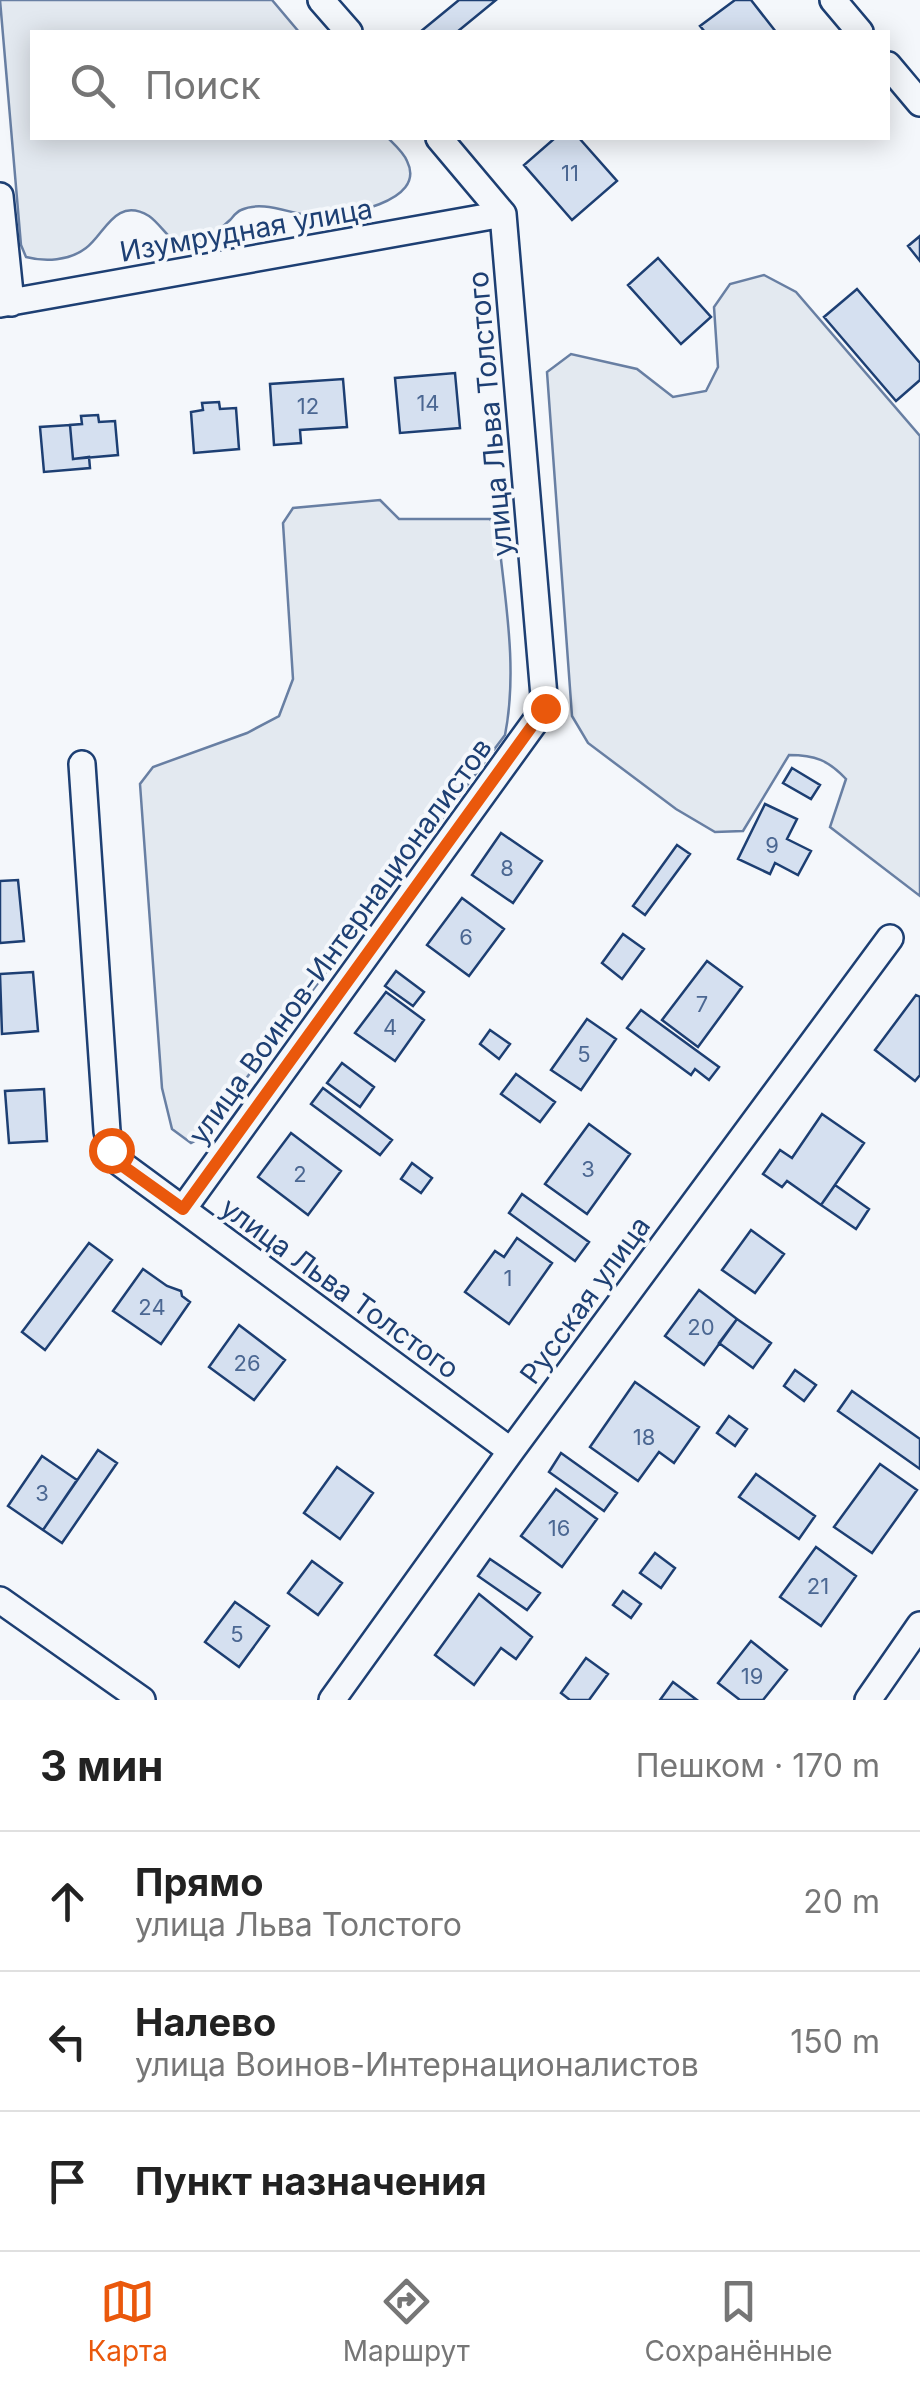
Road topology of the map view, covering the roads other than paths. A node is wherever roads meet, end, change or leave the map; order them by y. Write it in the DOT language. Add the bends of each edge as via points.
graph roads {
  1 [pos="321,0"];
  2 [pos="832,0"];
  3 [pos="347,30"];
  4 [pos="858,30"];
  5 [pos="890,67"];
  6 [pos="920,103"];
  7 [pos="440,140"];
  8 [pos="0,196"];
  9 [pos="504,214"];
  10 [pos="5,304"];
  11 [pos="545,708"];
  12 [pos="82,764"];
  13 [pos="890,938"];
  14 [pos="183,1209"];
  15 [pos="511,1451"];
  16 [pos="0,1600"];
  17 [pos="920,1625"];
  18 [pos="142,1700"];
  19 [pos="332,1700"];
  20 [pos="868,1700"];
  1 -- 3 [label="street"];
  2 -- 4 [label="street"];
  5 -- 6 [label="street"];
  7 -- 9 [label="street"];
  8 -- 10 [label="street"];
  9 -- 10 [label="street, Изумрудная улица"];
  9 -- 11 [label="street, улица Льва Толстого"];
  11 -- 14 [label="street, улица Воинов-Интернационалистов"];
  12 -- 14 [label="street, улица Льва Толстого" via="111,1150 120,1164"];
  13 -- 15 [label="street, Русская улица"];
  14 -- 15 [label="street, улица Льва Толстого"];
  15 -- 19 [label="street, Русская улица"];
  16 -- 18 [label="street"];
  17 -- 20 [label="street"];
}
